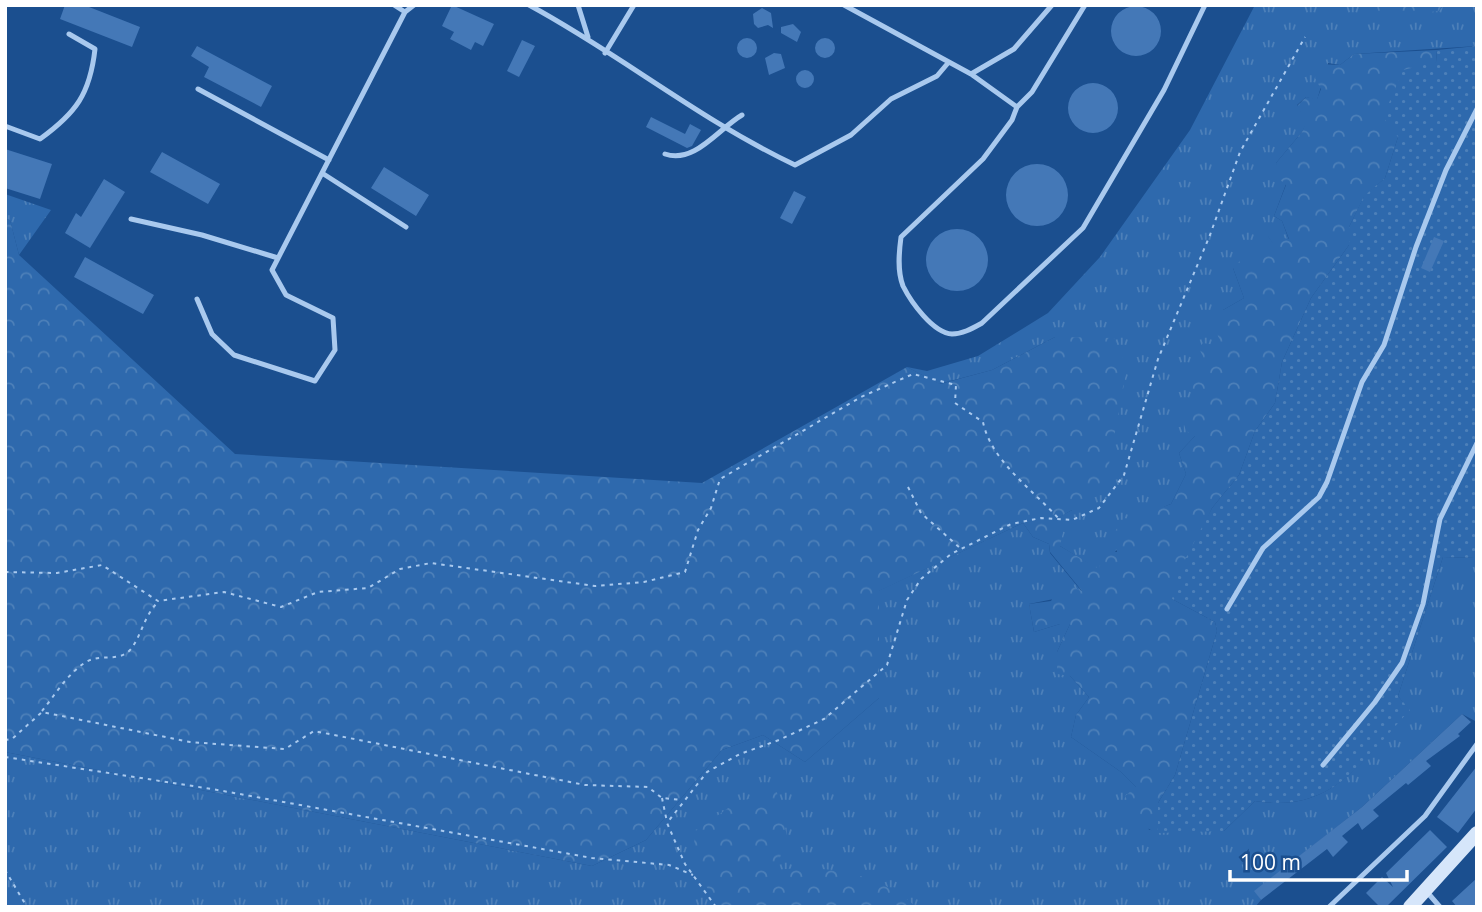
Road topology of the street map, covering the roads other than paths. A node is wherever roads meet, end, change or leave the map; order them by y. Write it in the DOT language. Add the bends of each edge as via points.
graph roads {
  1 [pos="394,5"];
  2 [pos="414,5"];
  3 [pos="529,5"];
  4 [pos="578,5"];
  5 [pos="634,5"];
  6 [pos="844,5"];
  7 [pos="1052,5"];
  8 [pos="1086,5"];
  9 [pos="1205,5"];
  10 [pos="405,12"];
  11 [pos="69,34"];
  12 [pos="588,37"];
  13 [pos="605,53"];
  14 [pos="948,63"];
  15 [pos="971,74"];
  16 [pos="198,89"];
  17 [pos="1017,107"];
  18 [pos="1477,109"];
  19 [pos="742,115"];
  20 [pos="5,126"];
  21 [pos="721,127"];
  22 [pos="665,154"];
  23 [pos="329,160"];
  24 [pos="322,173"];
  25 [pos="131,219"];
  26 [pos="406,227"];
  27 [pos="278,258"];
  28 [pos="197,299"];
  29 [pos="1477,443"];
  30 [pos="1227,609"];
  31 [pos="1477,744"];
  32 [pos="1323,765"];
  33 [pos="1477,833"];
  34 [pos="1427,892"];
  35 [pos="1329,907"];
  36 [pos="1410,907"];
  37 [pos="1440,907"];
  1 -- 10 [label="lane"];
  2 -- 10 [label="lane"];
  3 -- 12 [label="lane"];
  4 -- 12 [label="lane"];
  5 -- 13 [label="lane"];
  6 -- 14 [label="lane"];
  7 -- 15 [label="lane" via="1014,49"];
  8 -- 17 [label="lane" via="1032,92"];
  9 -- 17 [label="lane" via="1164,90 1083,228 982,323 950,334 931,324 903,285 901,237 983,159"];
  10 -- 23 [label="lane"];
  11 -- 20 [label="lane" via="96,49 92,80 69,118 40,139"];
  12 -- 13 [label="lane"];
  13 -- 21 [label="lane"];
  14 -- 15 [label="lane"];
  14 -- 21 [label="lane" via="937,76 891,99 850,135 795,165"];
  15 -- 17 [label="lane"];
  16 -- 23 [label="lane"];
  18 -- 30 [label="lane" via="1446,170 1384,345 1363,382 1327,482 1319,497 1263,548"];
  19 -- 21 [label="lane"];
  21 -- 22 [label="lane" via="694,153"];
  23 -- 24 [label="lane"];
  24 -- 26 [label="lane"];
  24 -- 27 [label="lane"];
  25 -- 27 [label="lane"];
  27 -- 28 [label="lane" via="272,270 286,295 333,318 335,350 315,381 234,355 212,334"];
  29 -- 32 [label="lane" via="1440,519 1423,604 1402,663"];
  31 -- 35 [label="lane" via="1425,816"];
  33 -- 34 [label="street"];
  34 -- 36 [label="street"];
  34 -- 37 [label="lane"];
}
